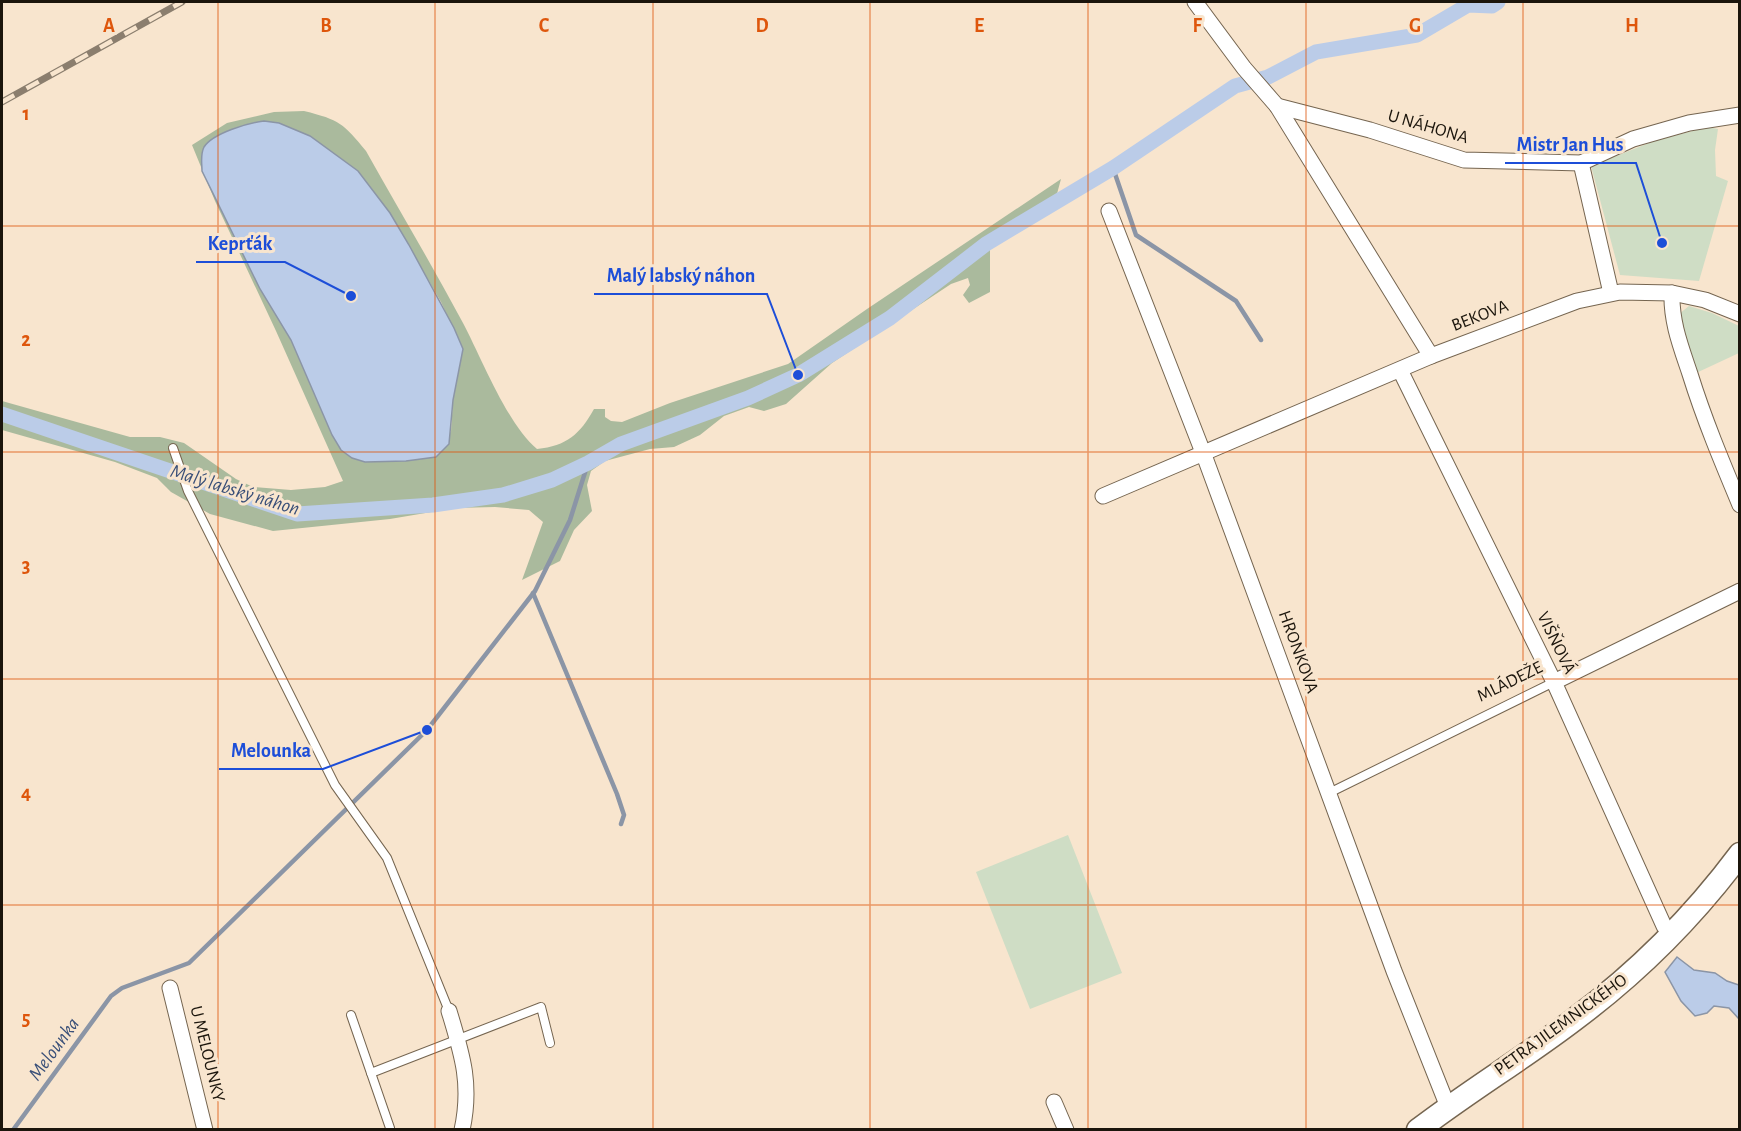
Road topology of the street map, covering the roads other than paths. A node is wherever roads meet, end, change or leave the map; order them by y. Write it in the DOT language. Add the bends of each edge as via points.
graph roads {
  1 [pos="1196,2"];
  2 [pos="1277,106"];
  3 [pos="1740,115"];
  4 [pos="1581,163"];
  5 [pos="1109,211"];
  6 [pos="1611,293"];
  7 [pos="1672,293"];
  8 [pos="1740,314"];
  9 [pos="1431,356"];
  10 [pos="1400,370"];
  11 [pos="173,448"];
  12 [pos="1204,455"];
  13 [pos="1103,496"];
  14 [pos="1740,505"];
  15 [pos="1740,591"];
  16 [pos="1554,682"];
  17 [pos="1329,793"];
  18 [pos="1740,854"];
  19 [pos="1672,935"];
  20 [pos="170,988"];
  21 [pos="449,1011"];
  22 [pos="351,1015"];
  23 [pos="457,1040"];
  24 [pos="550,1043"];
  25 [pos="371,1073"];
  26 [pos="1054,1102"];
  27 [pos="1448,1107"];
  28 [pos="390,1128"];
  29 [pos="206,1130"];
  30 [pos="462,1130"];
  31 [pos="1066,1130"];
  32 [pos="1418,1130"];
  1 -- 2 [label="street"];
  2 -- 4 [label="street, U NÁHONA" via="1464,160"];
  2 -- 9 [label="street"];
  3 -- 4 [label="street" via="1689,123 1634,139"];
  4 -- 6 [label="street"];
  5 -- 12 [label="street, HRONKOVA"];
  6 -- 7 [label="street, BEKOVA"];
  6 -- 9 [label="street, BEKOVA" via="1555,308"];
  7 -- 8 [label="street, BEKOVA" via="1705,300"];
  7 -- 14 [label="street" via="1678,340"];
  9 -- 10 [label="street, BEKOVA"];
  10 -- 12 [label="street, BEKOVA"];
  10 -- 16 [label="street, VIŠŇOVÁ"];
  11 -- 21 [label="lane" via="188,491 342,796 387,858"];
  12 -- 13 [label="street, BEKOVA"];
  12 -- 17 [label="street, HRONKOVA"];
  15 -- 16 [label="street, MLÁDEŽE"];
  16 -- 17 [label="lane, MLÁDEŽE"];
  16 -- 19 [label="street, VIŠŇOVÁ" via="1664,926"];
  17 -- 27 [label="street, HRONKOVA"];
  18 -- 19 [label="street, PETRA JILEMNICKÉHO"];
  19 -- 27 [label="street, PETRA JILEMNICKÉHO" via="1574,1020"];
  20 -- 29 [label="street, U MELOUNKY"];
  21 -- 23 [label="street"];
  22 -- 25 [label="lane"];
  23 -- 24 [label="lane" via="541,1007"];
  23 -- 25 [label="lane"];
  23 -- 30 [label="street" via="468,1095"];
  25 -- 28 [label="lane"];
  26 -- 31 [label="street"];
  27 -- 32 [label="street, PETRA JILEMNICKÉHO"];
}
